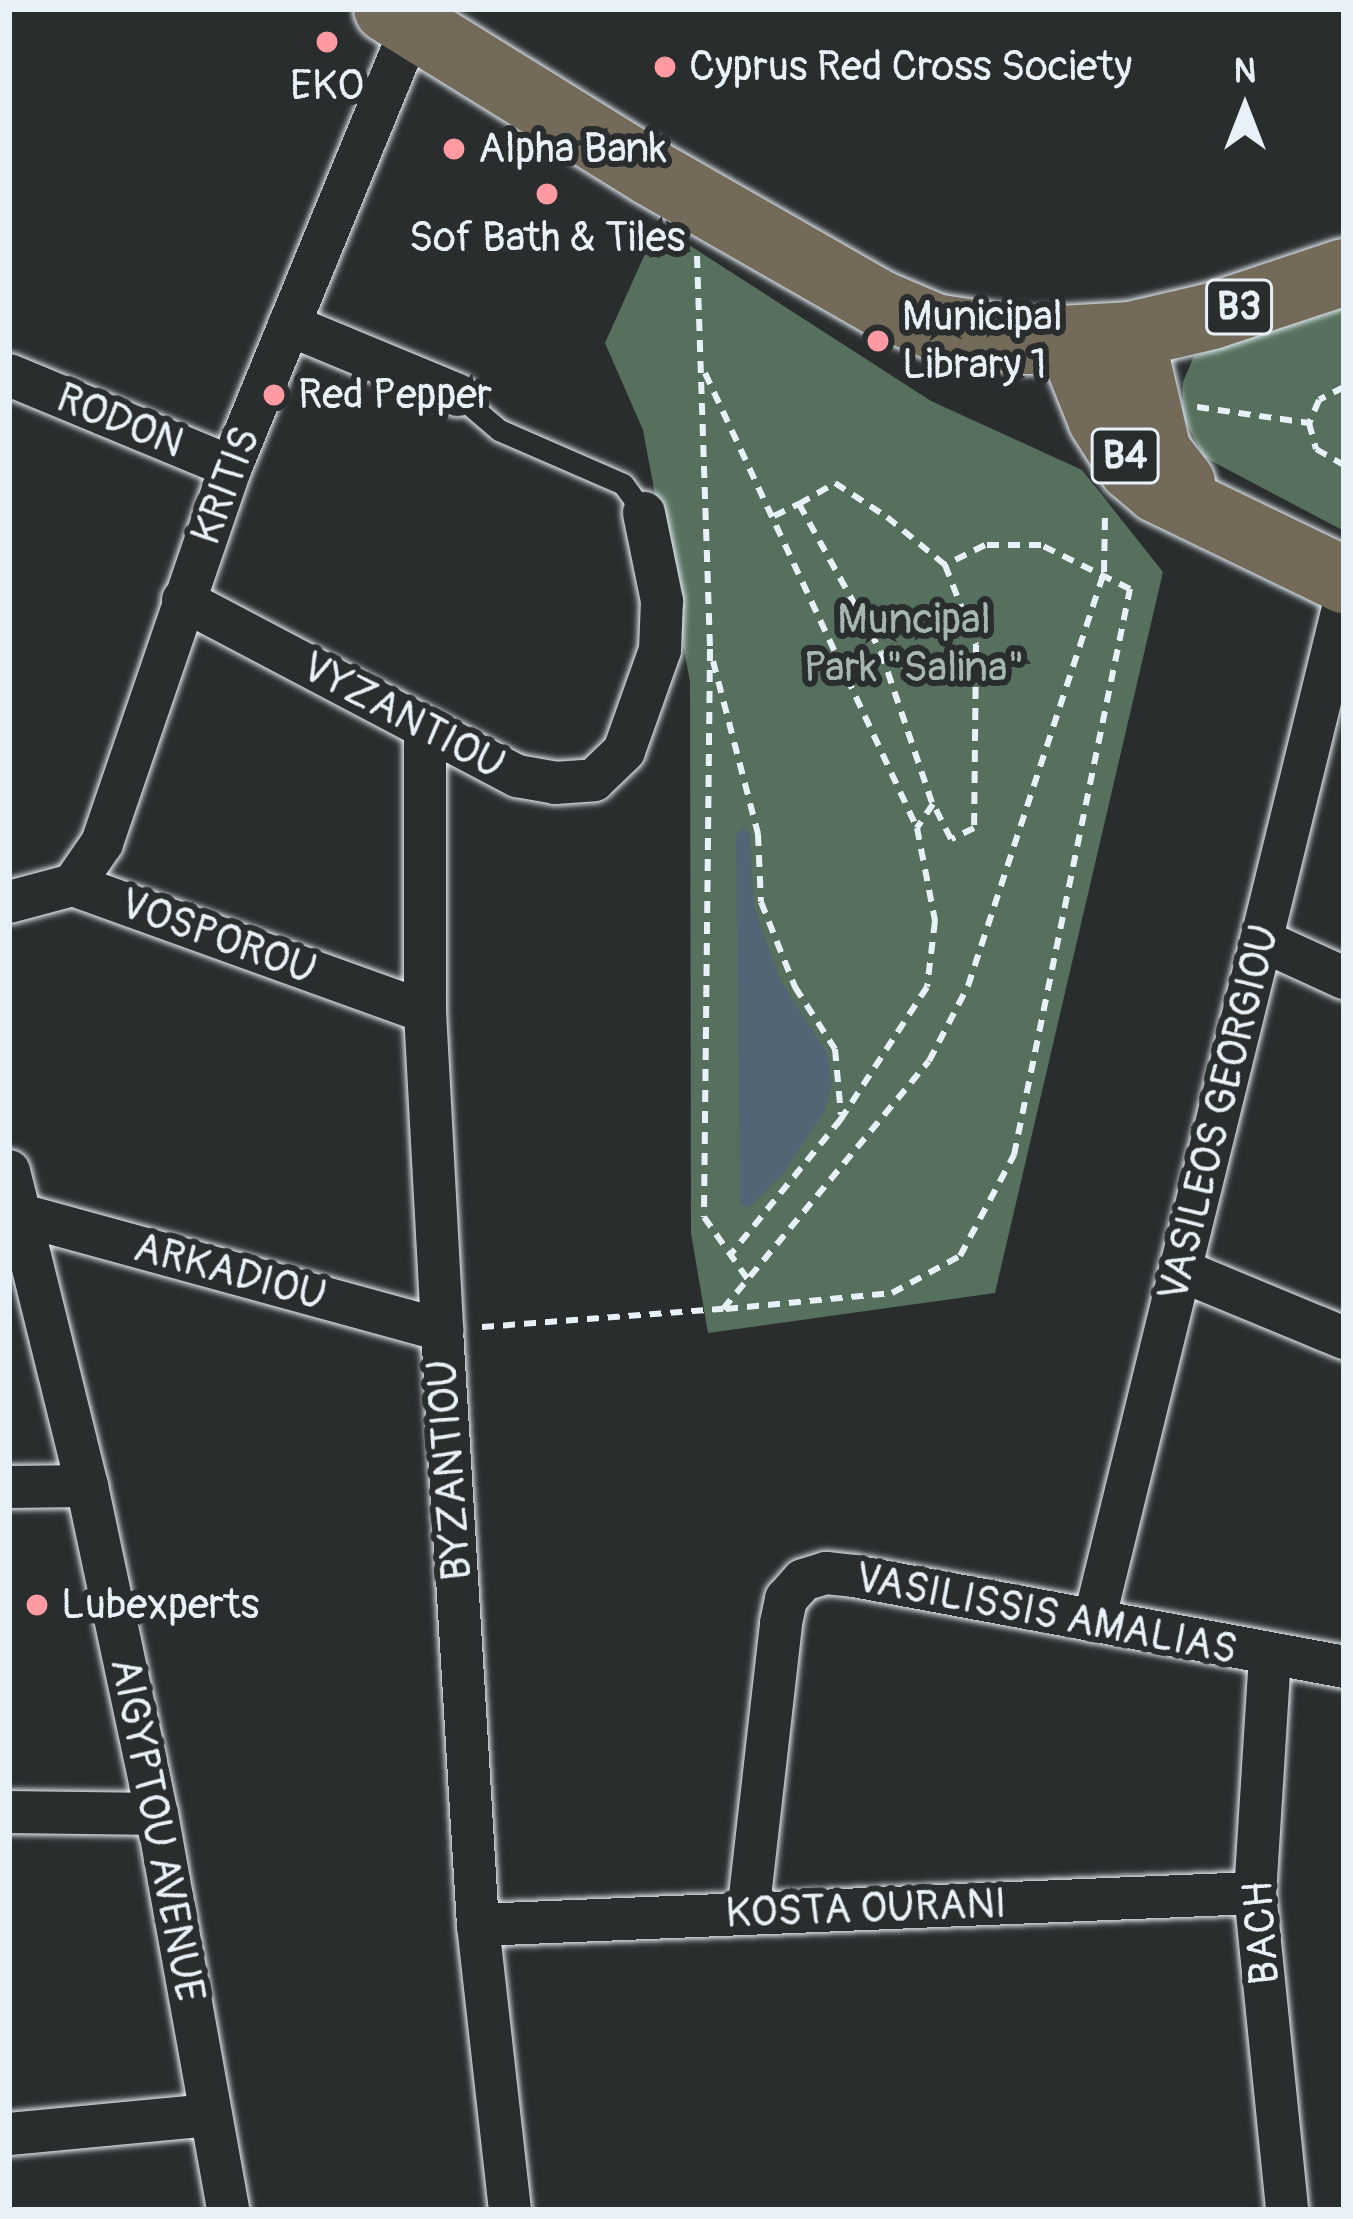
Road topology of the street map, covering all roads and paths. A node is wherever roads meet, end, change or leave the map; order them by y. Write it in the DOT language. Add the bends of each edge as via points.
graph roads {
  1 [pos="400,16"];
  2 [pos="697,255"];
  3 [pos="1344,272"];
  4 [pos="290,325"];
  5 [pos="1101,338"];
  6 [pos="704,370"];
  7 [pos="9,375"];
  8 [pos="1344,387"];
  9 [pos="458,395"];
  10 [pos="1175,404"];
  11 [pos="1310,423"];
  12 [pos="1344,465"];
  13 [pos="231,466"];
  14 [pos="799,504"];
  15 [pos="1105,508"];
  16 [pos="644,513"];
  17 [pos="774,516"];
  18 [pos="945,566"];
  19 [pos="1104,572"];
  20 [pos="1344,580"];
  21 [pos="183,600"];
  22 [pos="1344,604"];
  23 [pos="710,650"];
  24 [pos="425,728"];
  25 [pos="933,804"];
  26 [pos="917,828"];
  27 [pos="74,885"];
  28 [pos="9,902"];
  29 [pos="1261,940"];
  30 [pos="1344,978"];
  31 [pos="425,1012"];
  32 [pos="841,1118"];
  33 [pos="9,1171"];
  34 [pos="18,1214"];
  35 [pos="730,1255"];
  36 [pos="1180,1270"];
  37 [pos="749,1281"];
  38 [pos="723,1310"];
  39 [pos="442,1330"];
  40 [pos="1344,1338"];
  41 [pos="87,1486"];
  42 [pos="9,1487"];
  43 [pos="1094,1621"];
  44 [pos="1270,1656"];
  45 [pos="1344,1666"];
  46 [pos="9,1812"];
  47 [pos="158,1814"];
  48 [pos="1255,1893"];
  49 [pos="748,1914"];
  50 [pos="478,1925"];
  51 [pos="210,2115"];
  52 [pos="9,2134"];
  53 [pos="228,2210"];
  54 [pos="510,2210"];
  55 [pos="1287,2210"];
  1 -- 4 [label="street, KRITIS"];
  1 -- 5 [label="main road" via="878,303 935,327 1027,341"];
  2 -- 6 [label="path"];
  3 -- 5 [label="main road, B3" via="1212,316"];
  4 -- 9 [label="street"];
  4 -- 13 [label="street, KRITIS"];
  5 -- 20 [label="main road, B4" via="1100,419 1132,468 1158,490"];
  6 -- 17 [label="path"];
  6 -- 23 [label="path"];
  7 -- 13 [label="street, RODON"];
  8 -- 11 [label="path" via="1319,400"];
  9 -- 16 [label="lane" via="499,430 622,484"];
  10 -- 11 [label="path"];
  11 -- 12 [label="path" via="1316,449"];
  13 -- 21 [label="street, KRITIS"];
  14 -- 17 [label="path"];
  14 -- 18 [label="path" via="835,483"];
  14 -- 25 [label="path" via="880,652"];
  15 -- 19 [label="path"];
  16 -- 24 [label="street, VYZANTIOU" via="662,601 660,650 624,752 594,780 555,783 517,776"];
  17 -- 26 [label="path"];
  18 -- 19 [label="path" via="985,544 1041,544"];
  18 -- 25 [label="path" via="976,645 974,827 951,838"];
  19 -- 37 [label="path" via="968,986 929,1061"];
  19 -- 38 [label="path" via="1130,589 1003,1175 960,1256 892,1293"];
  21 -- 24 [label="street, VYZANTIOU"];
  21 -- 27 [label="street, KRITIS" via="102,843"];
  22 -- 29 [label="street, VASILEOS GEORGIOU"];
  23 -- 32 [label="path" via="758,834 761,902 795,986 835,1048"];
  23 -- 35 [label="path" via="704,1217"];
  24 -- 31 [label="street, BYZANTIOU"];
  25 -- 26 [label="path"];
  26 -- 32 [label="path" via="935,921 927,986"];
  27 -- 28 [label="street, VOSPOROU"];
  27 -- 31 [label="street, VOSPOROU"];
  29 -- 30 [label="street"];
  29 -- 36 [label="street, VASILEOS GEORGIOU"];
  31 -- 39 [label="street, BYZANTIOU"];
  32 -- 35 [label="path"];
  33 -- 34 [label="street, AIGYPTOU AVENUE"];
  34 -- 39 [label="street, ARKADIOU"];
  34 -- 41 [label="street, AIGYPTOU AVENUE"];
  35 -- 37 [label="path"];
  36 -- 40 [label="street"];
  36 -- 43 [label="street, VASILEOS GEORGIOU"];
  37 -- 38 [label="path"];
  38 -- 39 [label="path"];
  39 -- 50 [label="street, BYZANTIOU"];
  41 -- 42 [label="street"];
  41 -- 47 [label="street, AIGYPTOU AVENUE"];
  43 -- 44 [label="street, VASILISSIS AMALIAS"];
  43 -- 49 [label="street, VASILISSIS AMALIAS" via="854,1576 803,1580 781,1623"];
  44 -- 45 [label="street, VASILISSIS AMALIAS"];
  44 -- 48 [label="street, BACH"];
  46 -- 47 [label="street"];
  47 -- 51 [label="street, AIGYPTOU AVENUE"];
  48 -- 49 [label="street, KOSTA OURANI"];
  48 -- 55 [label="street, BACH"];
  49 -- 50 [label="street, KOSTA OURANI"];
  50 -- 54 [label="street, BYZANTIOU"];
  51 -- 52 [label="street"];
  51 -- 53 [label="street, AIGYPTOU AVENUE"];
}
